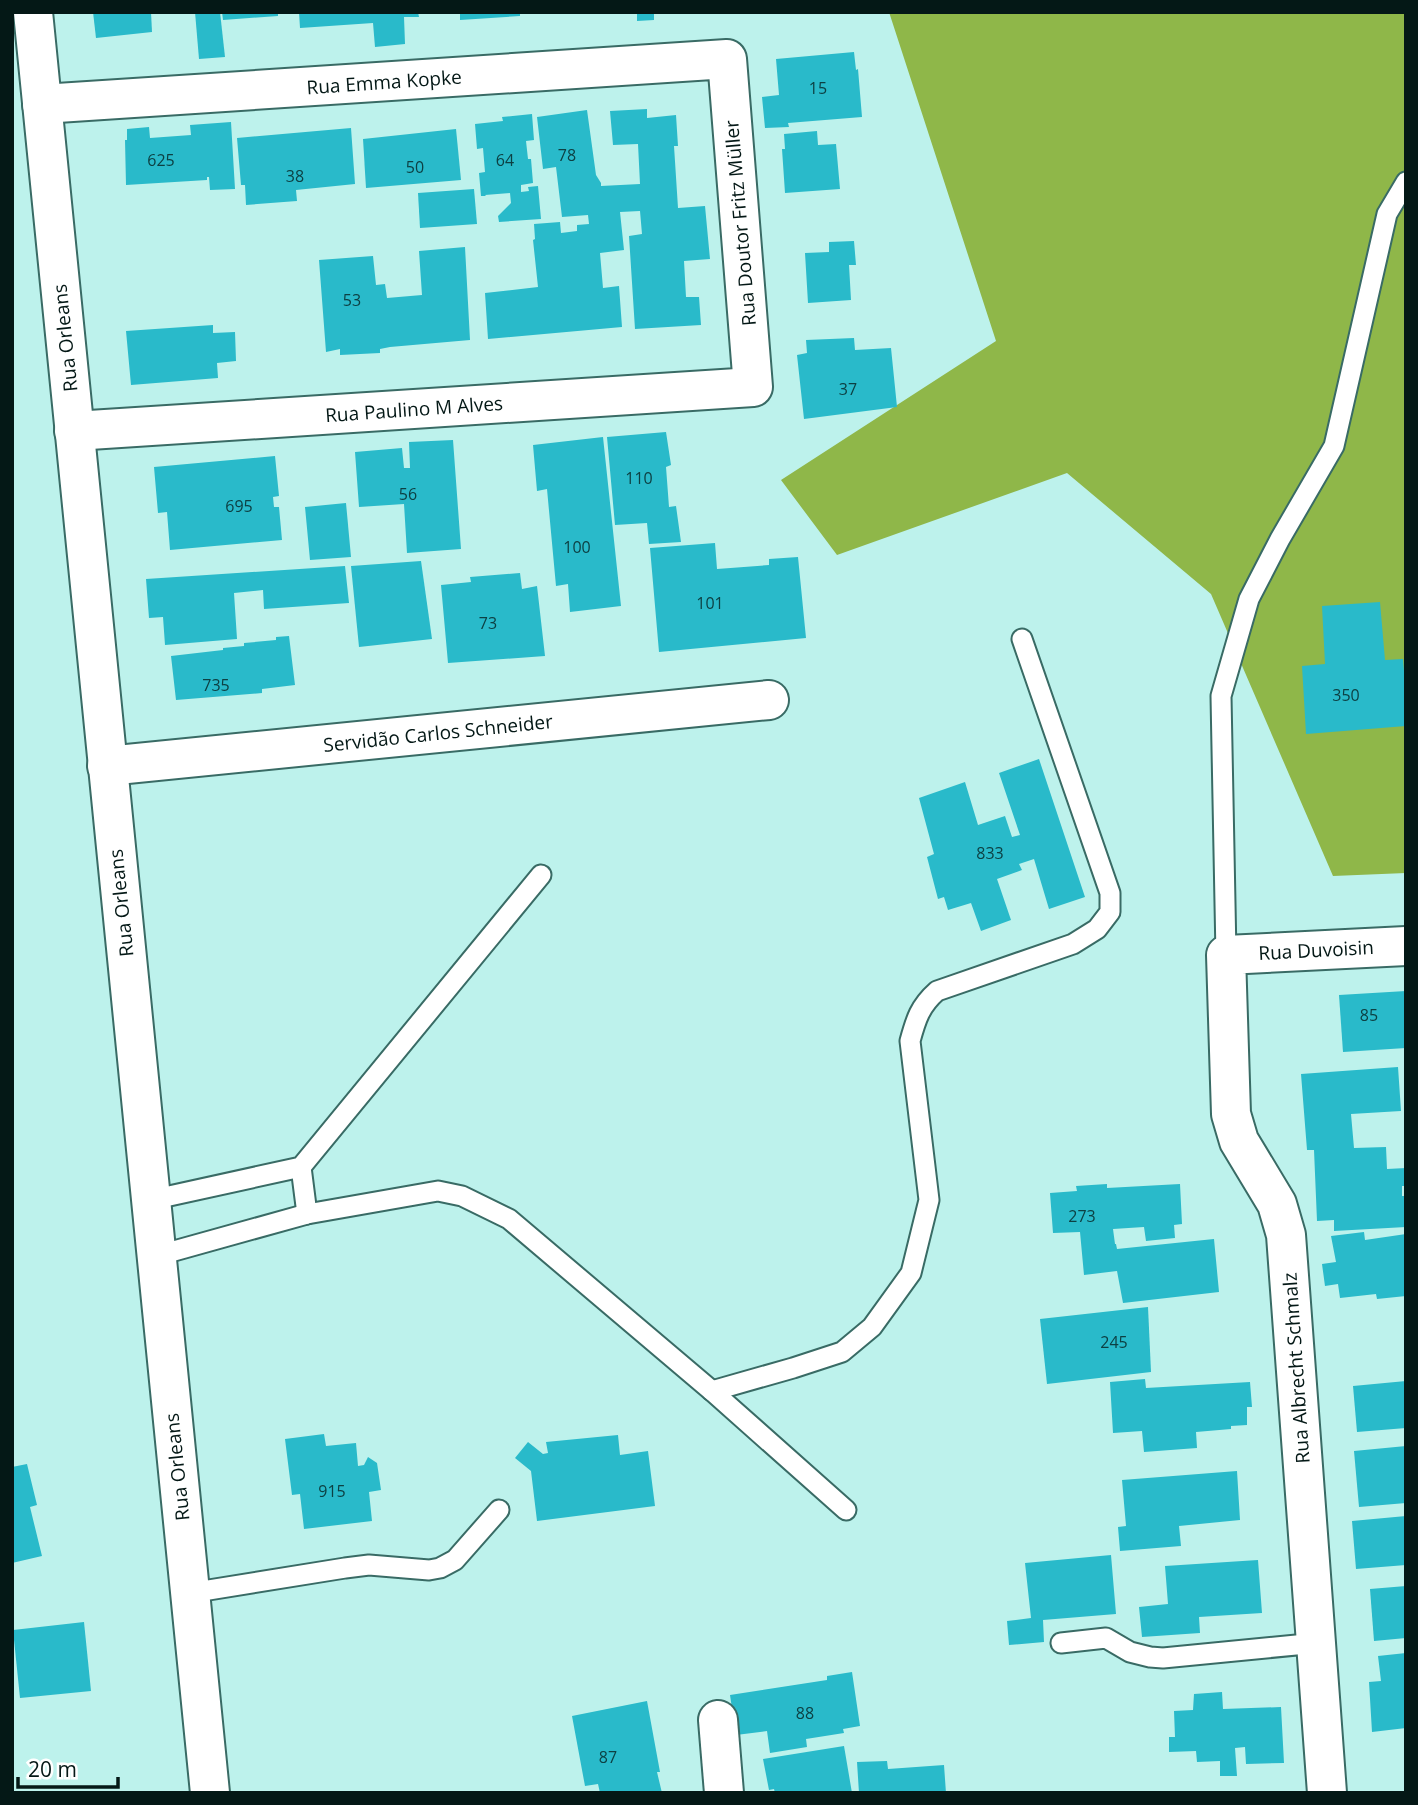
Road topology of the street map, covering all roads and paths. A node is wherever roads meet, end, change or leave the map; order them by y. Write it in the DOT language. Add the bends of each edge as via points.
graph roads {
  1 [pos="33,12"];
  2 [pos="727,59"];
  3 [pos="42,104"];
  4 [pos="1406,182"];
  5 [pos="753,387"];
  6 [pos="74,431"];
  7 [pos="1022,639"];
  8 [pos="769,700"];
  9 [pos="107,766"];
  10 [pos="541,875"];
  11 [pos="1406,946"];
  12 [pos="1226,955"];
  13 [pos="301,1167"];
  14 [pos="151,1200"];
  15 [pos="307,1214"];
  16 [pos="156,1256"];
  17 [pos="712,1391"];
  18 [pos="499,1510"];
  19 [pos="846,1510"];
  20 [pos="190,1593"];
  21 [pos="1061,1643"];
  22 [pos="1317,1643"];
  23 [pos="719,1720"];
  24 [pos="209,1793"];
  25 [pos="724,1793"];
  26 [pos="1327,1793"];
  1 -- 3 [label="street, Rua Orleans"];
  2 -- 3 [label="street, Rua Emma Kopke"];
  2 -- 5 [label="street, Rua Doutor Fritz Müller"];
  3 -- 6 [label="street, Rua Orleans"];
  4 -- 12 [label="lane" via="1387,214 1334,446 1249,599 1221,696"];
  5 -- 6 [label="street, Rua Paulino M Alves"];
  6 -- 9 [label="street, Rua Orleans"];
  7 -- 17 [label="lane" via="1110,893 1110,912 1097,929 1073,944 937,991 925,1002 910,1041 929,1199 911,1273 872,1327 842,1352"];
  8 -- 9 [label="street, Servidão Carlos Schneider"];
  9 -- 14 [label="street, Rua Orleans"];
  10 -- 13 [label="lane"];
  11 -- 12 [label="street, Rua Duvoisin"];
  12 -- 22 [label="street, Rua Albrecht Schmalz" via="1231,1114 1239,1141 1277,1204 1286,1234"];
  13 -- 14 [label="lane"];
  13 -- 15 [label="lane"];
  14 -- 16 [label="street, Rua Orleans"];
  15 -- 16 [label="lane"];
  15 -- 17 [label="lane" via="438,1191 461,1195 509,1219"];
  16 -- 20 [label="street, Rua Orleans"];
  17 -- 19 [label="lane"];
  18 -- 20 [label="lane" via="455,1560 440,1568 345,1567"];
  20 -- 24 [label="street, Rua Orleans"];
  21 -- 22 [label="lane" via="1106,1638 1130,1652 1163,1658"];
  22 -- 26 [label="street, Rua Albrecht Schmalz"];
  23 -- 25 [label="street"];
}
